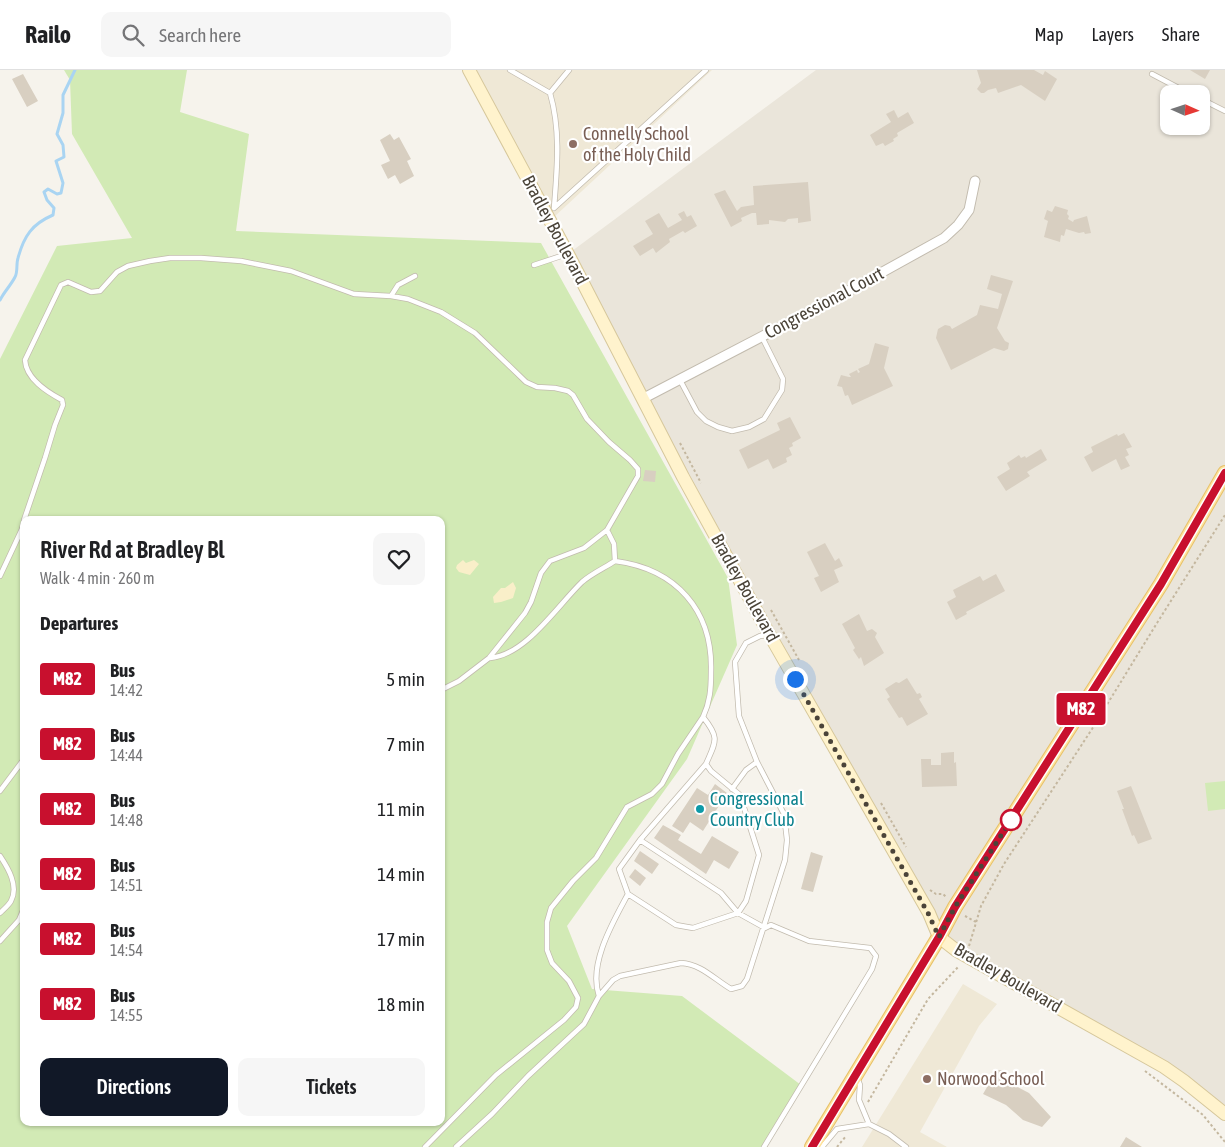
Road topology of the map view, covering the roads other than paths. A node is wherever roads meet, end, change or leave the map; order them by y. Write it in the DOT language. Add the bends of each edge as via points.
graph roads {
  1 [pos="469,70"];
  2 [pos="510,70"];
  3 [pos="569,70"];
  4 [pos="706,70"];
  5 [pos="1152,74"];
  6 [pos="1173,85"];
  7 [pos="550,93"];
  8 [pos="1210,104"];
  9 [pos="1225,111"];
  10 [pos="975,181"];
  11 [pos="550,213"];
  12 [pos="568,254"];
  13 [pos="534,265"];
  14 [pos="415,276"];
  15 [pos="391,296"];
  16 [pos="762,337"];
  17 [pos="680,380"];
  18 [pos="644,398"];
  19 [pos="1225,473"];
  20 [pos="26,516"];
  21 [pos="607,530"];
  22 [pos="20,533"];
  23 [pos="614,561"];
  24 [pos="0,576"];
  25 [pos="770,635"];
  26 [pos="489,658"];
  27 [pos="445,688"];
  28 [pos="704,717"];
  29 [pos="757,762"];
  30 [pos="20,764"];
  31 [pos="706,764"];
  32 [pos="732,789"];
  33 [pos="0,791"];
  34 [pos="640,840"];
  35 [pos="0,856"];
  36 [pos="628,894"];
  37 [pos="0,913"];
  38 [pos="738,913"];
  39 [pos="20,916"];
  40 [pos="765,928"];
  41 [pos="939,937"];
  42 [pos="0,940"];
  43 [pos="599,996"];
  44 [pos="856,1073"];
  45 [pos="1225,1114"];
  46 [pos="869,1124"];
  47 [pos="425,1147"];
  48 [pos="456,1147"];
  49 [pos="764,1147"];
  50 [pos="812,1147"];
  51 [pos="822,1147"];
  52 [pos="906,1147"];
  1 -- 11 [label="main road, Bradley Boulevard"];
  2 -- 7 [label="lane"];
  3 -- 7 [label="lane"];
  4 -- 11 [label="lane"];
  5 -- 6 [label="lane"];
  7 -- 11 [label="lane" via="556,112 558,160"];
  8 -- 9 [label="lane"];
  10 -- 16 [label="street, Congressional Court" via="969,210 944,238"];
  11 -- 12 [label="main road, Bradley Boulevard"];
  12 -- 13 [label="lane"];
  12 -- 18 [label="main road, Bradley Boulevard"];
  14 -- 15 [label="lane" via="398,285"];
  15 -- 20 [label="lane" via="354,294 290,271 241,261 201,258 170,258 128,266 117,272 100,290 91,292 68,282 61,285 25,360 31,376 62,400 63,405"];
  15 -- 21 [label="lane" via="441,312 475,333 526,382 537,387 568,391 573,396 587,419 638,469 638,476"];
  16 -- 17 [label="street, Congressional Court"];
  16 -- 17 [label="lane" via="783,379 782,390 764,419 749,427 732,430 706,421 697,412"];
  17 -- 18 [label="street, Congressional Court"];
  18 -- 25 [label="main road, Bradley Boulevard"];
  19 -- 41 [label="main road" via="1161,584"];
  21 -- 23 [label="lane" via="614,544"];
  21 -- 26 [label="lane" via="584,548 550,560 541,572 532,602"];
  22 -- 24 [label="lane"];
  23 -- 26 [label="lane" via="583,581 514,650"];
  23 -- 28 [label="lane" via="634,563 654,571 685,594 698,612 708,635 712,659 711,690"];
  25 -- 29 [label="lane" via="746,643 735,662 739,716"];
  25 -- 41 [label="main road, Bradley Boulevard"];
  26 -- 27 [label="lane"];
  28 -- 31 [label="lane" via="715,736"];
  28 -- 47 [label="lane" via="662,784 652,794 628,807 596,858 551,908 546,922 547,950 552,963 569,981 578,998 576,1008 496,1075"];
  29 -- 32 [label="lane" via="746,770"];
  29 -- 40 [label="lane" via="784,814 787,840 785,860"];
  30 -- 33 [label="lane"];
  31 -- 32 [label="lane"];
  31 -- 34 [label="lane"];
  32 -- 38 [label="lane" via="740,795 759,855 746,901"];
  34 -- 36 [label="lane" via="619,869"];
  34 -- 38 [label="lane" via="721,893"];
  35 -- 37 [label="lane" via="12,877 13,888 11,901"];
  36 -- 38 [label="lane" via="676,925 693,928"];
  36 -- 43 [label="lane" via="598,962"];
  38 -- 40 [label="lane"];
  39 -- 42 [label="lane"];
  40 -- 43 [label="lane" via="742,986 731,989 691,963 681,963 620,976"];
  40 -- 49 [label="lane" via="771,925 809,941 870,948 876,956 872,969"];
  41 -- 44 [label="main road"];
  41 -- 45 [label="main road, Bradley Boulevard" via="965,955 1164,1067"];
  43 -- 48 [label="lane" via="584,1024"];
  44 -- 46 [label="lane" via="860,1085 859,1100"];
  44 -- 50 [label="main road"];
  46 -- 51 [label="lane" via="836,1129"];
  46 -- 52 [label="lane"];
}
